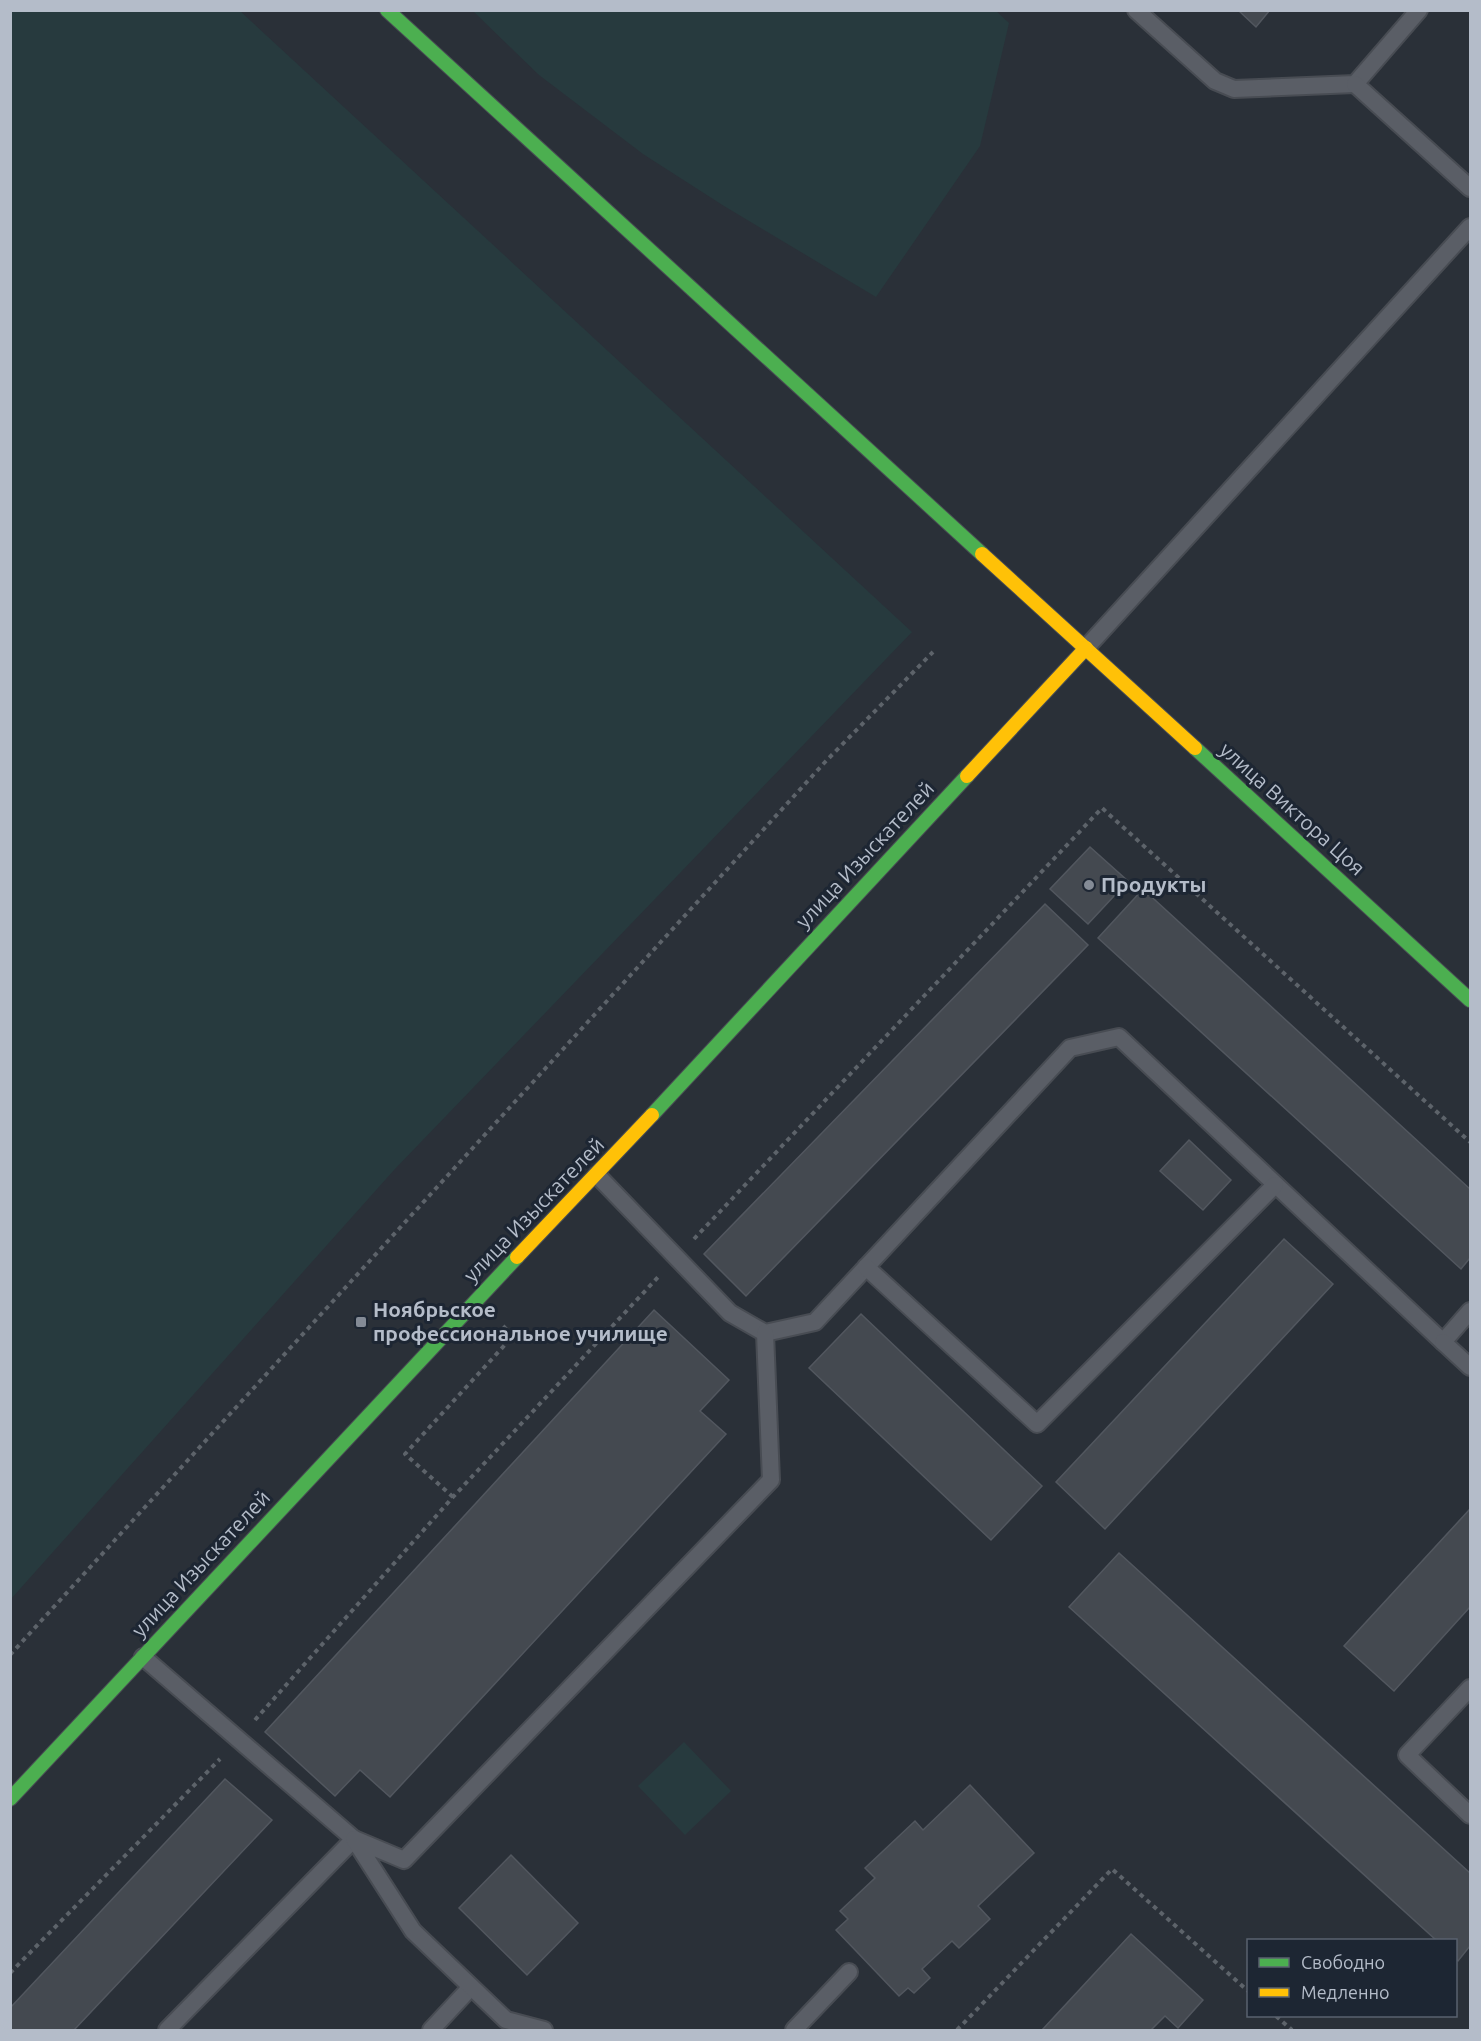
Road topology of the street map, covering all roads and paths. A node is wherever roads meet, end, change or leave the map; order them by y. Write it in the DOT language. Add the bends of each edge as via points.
graph roads {
  1 [pos="387,10"];
  2 [pos="1136,10"];
  3 [pos="1419,10"];
  4 [pos="1355,84"];
  5 [pos="1470,188"];
  6 [pos="1470,227"];
  7 [pos="1086,648"];
  8 [pos="933,652"];
  9 [pos="1470,1000"];
  10 [pos="597,1175"];
  11 [pos="1275,1185"];
  12 [pos="866,1267"];
  13 [pos="476,1300"];
  14 [pos="1470,1311"];
  15 [pos="765,1333"];
  16 [pos="1443,1342"];
  17 [pos="1470,1367"];
  18 [pos="453,1497"];
  19 [pos="10,1655"];
  20 [pos="143,1657"];
  21 [pos="1470,1688"];
  22 [pos="10,1799"];
  23 [pos="1470,1815"];
  24 [pos="354,1839"];
  25 [pos="849,1972"];
  26 [pos="471,1987"];
  27 [pos="1247,1990"];
  28 [pos="1277,2017"];
  29 [pos="167,2031"];
  30 [pos="431,2031"];
  31 [pos="544,2031"];
  32 [pos="794,2031"];
  33 [pos="957,2031"];
  34 [pos="1292,2031"];
  1 -- 7 [label="street, улица Виктора Цоя"];
  2 -- 4 [label="lane" via="1215,81 1234,89"];
  3 -- 4 [label="lane"];
  4 -- 5 [label="lane"];
  6 -- 7 [label="lane"];
  7 -- 9 [label="street, улица Виктора Цоя"];
  7 -- 10 [label="street, улица Изыскателей"];
  8 -- 19 [label="path" via="826,761"];
  10 -- 13 [label="street, улица Изыскателей"];
  10 -- 15 [label="lane" via="730,1313"];
  11 -- 12 [label="lane" via="1119,1037 1070,1048"];
  11 -- 12 [label="lane" via="1037,1424"];
  11 -- 16 [label="lane"];
  12 -- 15 [label="lane" via="815,1322"];
  13 -- 18 [label="path" via="513,1336 405,1454"];
  13 -- 20 [label="street, улица Изыскателей"];
  14 -- 16 [label="lane"];
  15 -- 24 [label="lane" via="771,1480 404,1860"];
  16 -- 17 [label="lane"];
  20 -- 22 [label="street, улица Изыскателей"];
  20 -- 24 [label="lane"];
  21 -- 23 [label="lane" via="1407,1755"];
  24 -- 26 [label="lane" via="413,1931"];
  24 -- 29 [label="lane"];
  25 -- 32 [label="lane"];
  26 -- 30 [label="lane"];
  26 -- 31 [label="lane" via="506,2020"];
  27 -- 33 [label="path" via="1112,1869"];
  28 -- 34 [label="path"];
}
